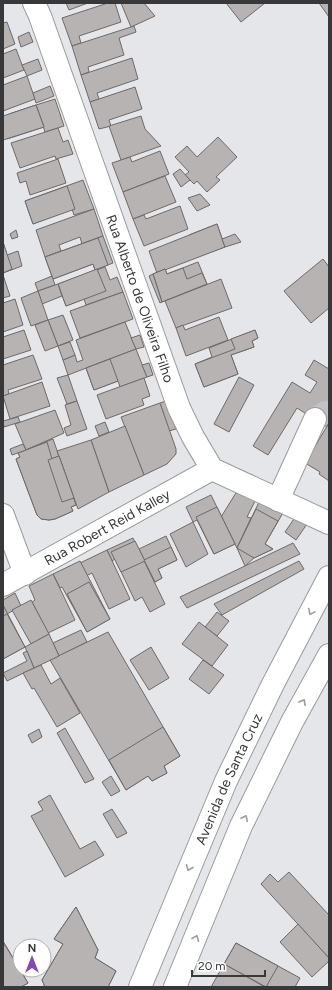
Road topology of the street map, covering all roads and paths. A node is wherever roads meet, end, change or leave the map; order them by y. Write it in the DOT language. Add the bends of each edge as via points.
graph roads {
  1 [pos="34,3"];
  2 [pos="315,419"];
  3 [pos="212,469"];
  4 [pos="278,500"];
  5 [pos="3,515"];
  6 [pos="329,523"];
  7 [pos="25,574"];
  8 [pos="329,577"];
  9 [pos="3,585"];
  10 [pos="329,655"];
  11 [pos="140,987"];
  12 [pos="175,987"];
  1 -- 3 [label="street, Rua Alberto de Oliveira Filho" via="179,408"];
  2 -- 4 [label="street"];
  3 -- 4 [label="street"];
  3 -- 7 [label="street, Rua Robert Reid Kalley"];
  4 -- 6 [label="street"];
  5 -- 7 [label="street"];
  7 -- 9 [label="street, Rua Robert Reid Kalley"];
  8 -- 11 [label="street, Avenida de Santa Cruz, one-way" via="226,781"];
  12 -- 10 [label="street, one-way" via="241,826 292,722"];
}
